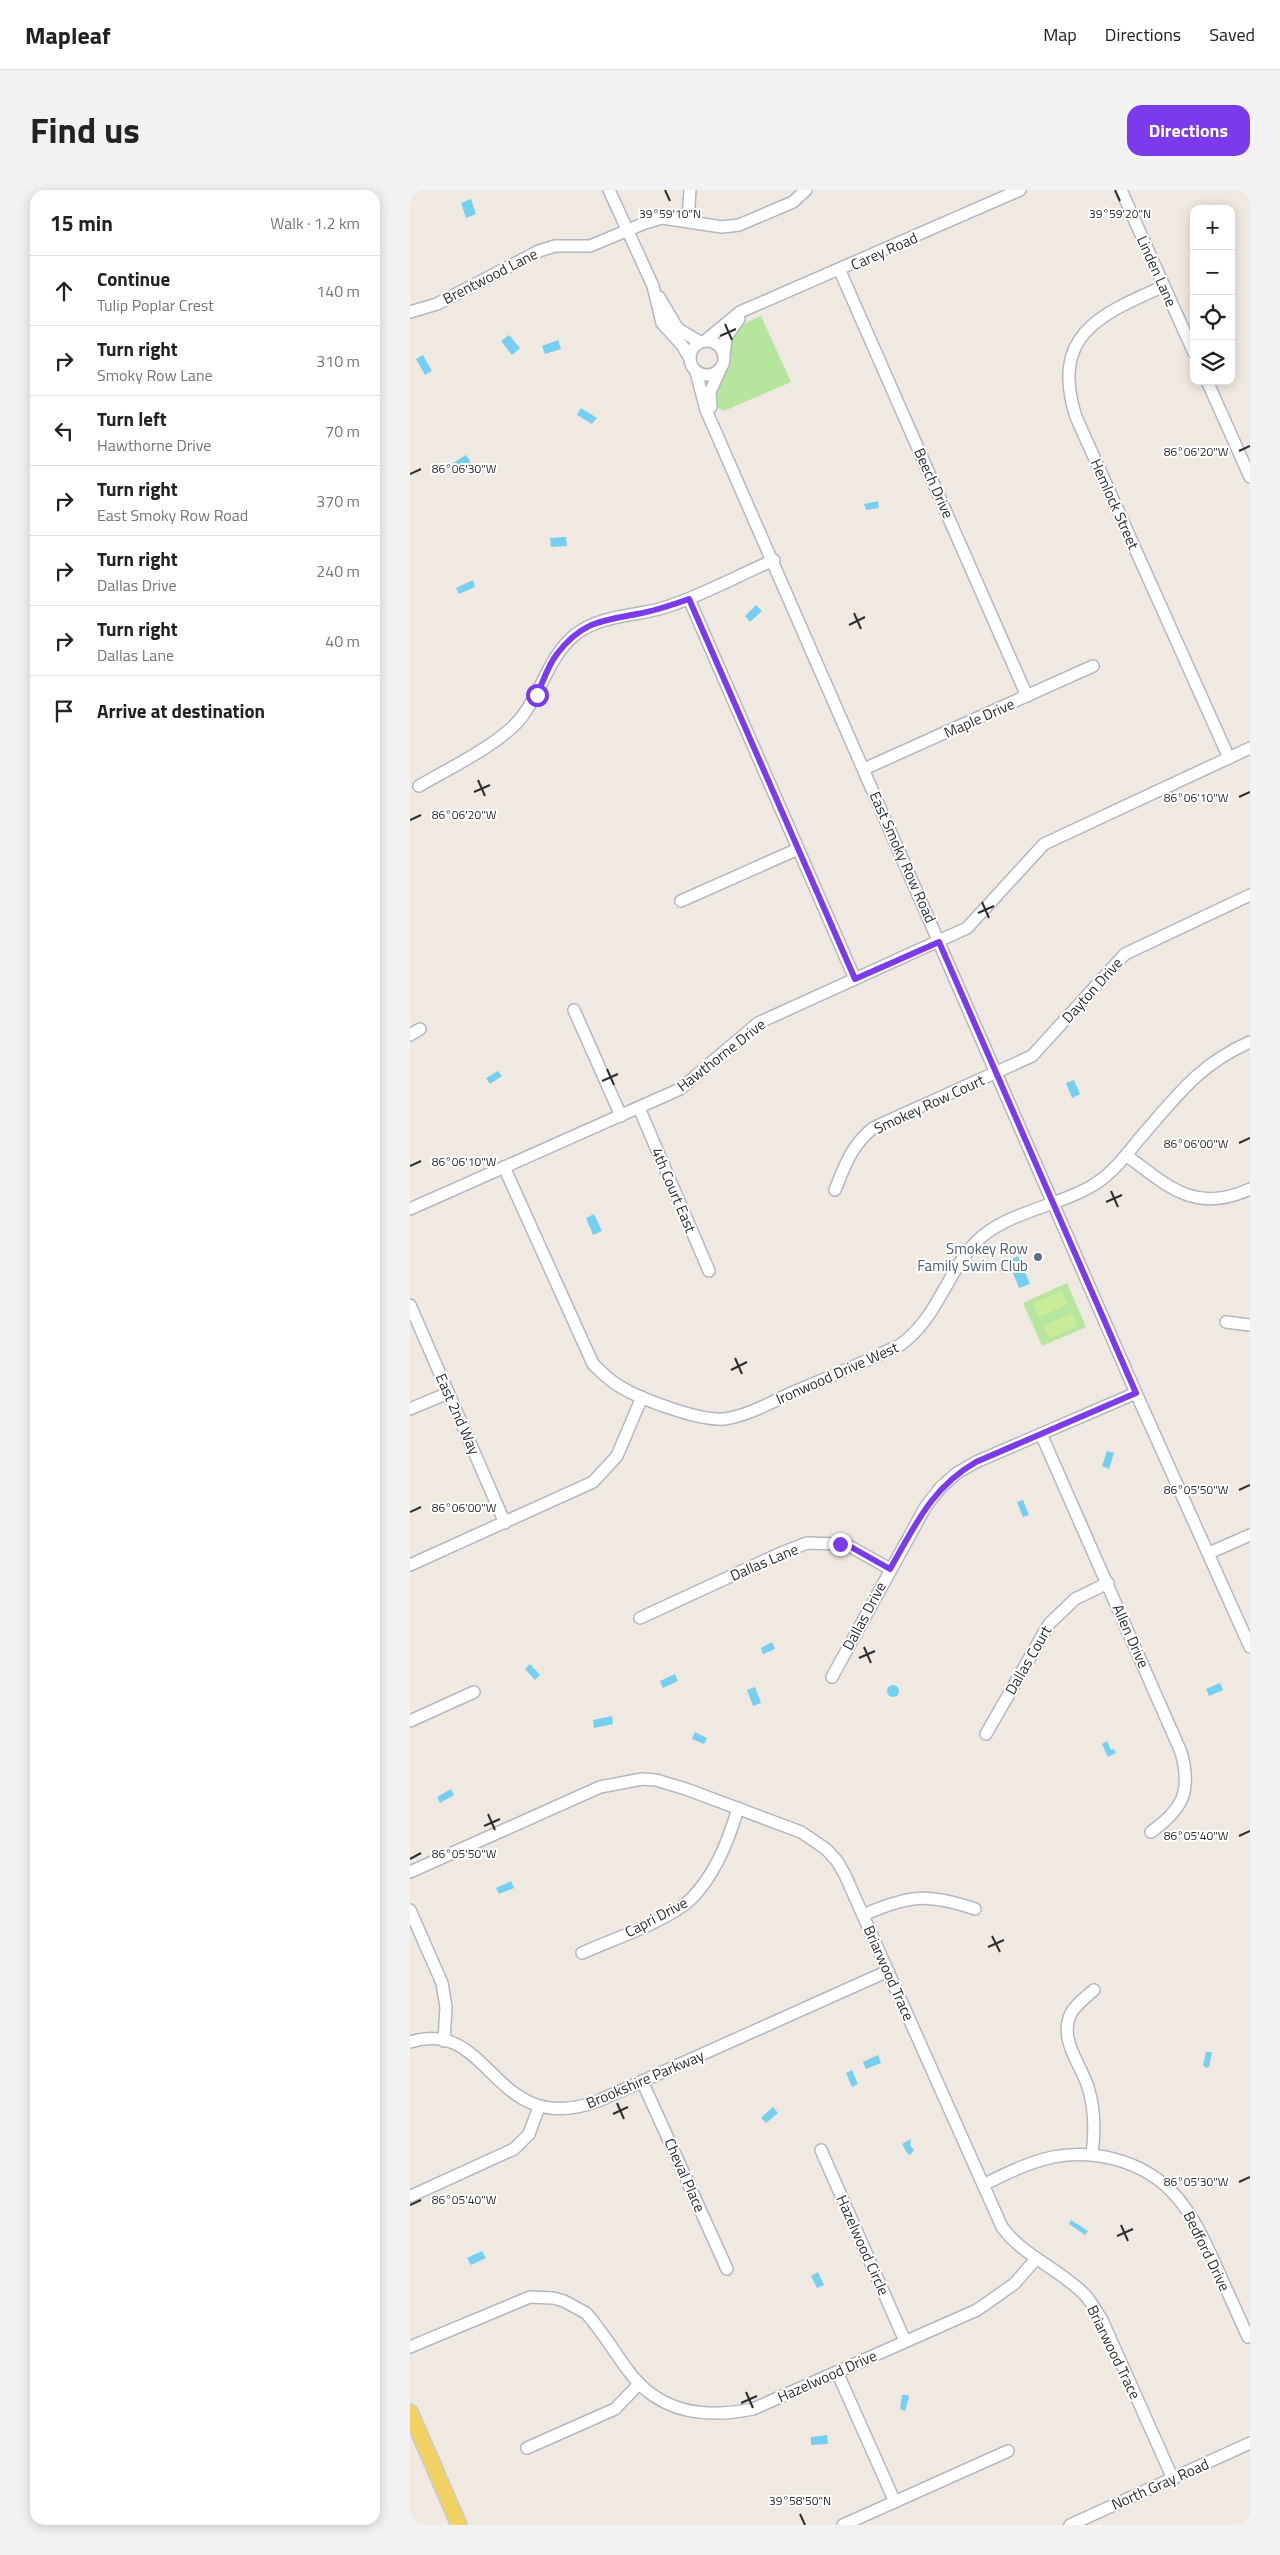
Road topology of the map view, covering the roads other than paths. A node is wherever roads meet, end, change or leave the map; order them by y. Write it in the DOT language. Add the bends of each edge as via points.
graph roads {
  1 [pos="609,190"];
  2 [pos="690,190"];
  3 [pos="806,190"];
  4 [pos="1020,190"];
  5 [pos="1121,190"];
  6 [pos="688,221"];
  7 [pos="628,230"];
  8 [pos="840,270"];
  9 [pos="1164,286"];
  10 [pos="656,292"];
  11 [pos="748,311"];
  12 [pos="410,312"];
  13 [pos="702,342"];
  14 [pos="1190,344"];
  15 [pos="690,359"];
  16 [pos="722,363"];
  17 [pos="696,372"];
  18 [pos="1209,385"];
  19 [pos="714,423"];
  20 [pos="1250,477"];
  21 [pos="774,560"];
  22 [pos="689,599"];
  23 [pos="1093,666"];
  24 [pos="1027,696"];
  25 [pos="1250,748"];
  26 [pos="1229,758"];
  27 [pos="864,769"];
  28 [pos="419,786"];
  29 [pos="798,849"];
  30 [pos="1250,895"];
  31 [pos="681,901"];
  32 [pos="939,942"];
  33 [pos="855,979"];
  34 [pos="574,1010"];
  35 [pos="1250,1042"];
  36 [pos="996,1072"];
  37 [pos="639,1108"];
  38 [pos="621,1116"];
  39 [pos="1126,1155"];
  40 [pos="504,1167"];
  41 [pos="1250,1189"];
  42 [pos="835,1190"];
  43 [pos="1053,1202"];
  44 [pos="410,1209"];
  45 [pos="709,1271"];
  46 [pos="410,1305"];
  47 [pos="1226,1322"];
  48 [pos="1250,1325"];
  49 [pos="448,1393"];
  50 [pos="1136,1393"];
  51 [pos="642,1397"];
  52 [pos="410,1409"];
  53 [pos="1041,1434"];
  54 [pos="505,1523"];
  55 [pos="1250,1535"];
  56 [pos="1209,1553"];
  57 [pos="410,1565"];
  58 [pos="890,1569"];
  59 [pos="1108,1583"];
  60 [pos="640,1618"];
  61 [pos="1250,1647"];
  62 [pos="832,1677"];
  63 [pos="474,1692"];
  64 [pos="410,1721"];
  65 [pos="986,1734"];
  66 [pos="738,1808"];
  67 [pos="1151,1832"];
  68 [pos="410,1872"];
  69 [pos="975,1909"];
  70 [pos="410,1910"];
  71 [pos="863,1915"];
  72 [pos="582,1953"];
  73 [pos="888,1971"];
  74 [pos="1094,1990"];
  75 [pos="444,2041"];
  76 [pos="410,2042"];
  77 [pos="642,2081"];
  78 [pos="539,2107"];
  79 [pos="821,2150"];
  80 [pos="1092,2155"];
  81 [pos="983,2185"];
  82 [pos="411,2196"];
  83 [pos="1036,2259"];
  84 [pos="727,2269"];
  85 [pos="1248,2337"];
  86 [pos="905,2341"];
  87 [pos="410,2347"];
  88 [pos="836,2372"];
  89 [pos="639,2384"];
  90 [pos="410,2412"];
  91 [pos="1250,2443"];
  92 [pos="528,2448"];
  93 [pos="1008,2451"];
  94 [pos="1173,2478"];
  95 [pos="895,2502"];
  96 [pos="459,2525"];
  97 [pos="843,2525"];
  98 [pos="1070,2525"];
  1 -- 7 [label="street"];
  2 -- 6 [label="street"];
  3 -- 6 [label="street, Brentwood Lane" via="793,202 740,226 722,227"];
  4 -- 8 [label="street, Carey Road"];
  5 -- 9 [label="street, Linden Lane"];
  6 -- 7 [label="street, Brentwood Lane" via="657,219"];
  7 -- 10 [label="street"];
  7 -- 12 [label="street, Brentwood Lane" via="586,248 555,246 539,251 436,304"];
  8 -- 11 [label="street, Carey Road"];
  8 -- 24 [label="street, Beech Drive"];
  9 -- 14 [label="street, Linden Lane"];
  9 -- 26 [label="street, Hemlock Street" via="1112,310 1096,320 1080,337 1071,356 1068,393"];
  10 -- 13 [label="street" via="678,329"];
  10 -- 15 [label="street" via="662,323"];
  11 -- 13 [label="street, Carey Road" via="734,316"];
  11 -- 16 [label="street, Carey Road" via="729,331"];
  13 -- 15 [label="street" via="691,351"];
  13 -- 16 [label="street" via="718,345"];
  15 -- 17 [label="street"];
  16 -- 17 [label="street" via="709,375"];
  16 -- 19 [label="street, East Smoky Row Road" via="710,392"];
  17 -- 19 [label="street, East Smoky Row Road" via="706,410"];
  18 -- 20 [label="street"];
  19 -- 21 [label="street, East Smoky Row Road"];
  21 -- 22 [label="street"];
  21 -- 27 [label="street, East Smoky Row Road"];
  22 -- 28 [label="street" via="658,609 599,620 577,633 555,655 537,695 519,722 487,746"];
  22 -- 29 [label="street"];
  23 -- 24 [label="street, Maple Drive"];
  24 -- 27 [label="street, Maple Drive"];
  25 -- 26 [label="street, Hawthorne Drive"];
  26 -- 32 [label="street, Hawthorne Drive" via="1044,844 967,928"];
  27 -- 32 [label="street, East Smoky Row Road"];
  29 -- 31 [label="street"];
  29 -- 33 [label="street"];
  30 -- 36 [label="street, Dayton Drive" via="1125,954 1038,1051"];
  32 -- 33 [label="street, Hawthorne Drive"];
  32 -- 36 [label="street, East Smoky Row Road"];
  33 -- 37 [label="street, Hawthorne Drive" via="758,1023 680,1089"];
  34 -- 38 [label="street"];
  35 -- 39 [label="street, Ironwood Drive West" via="1205,1067"];
  36 -- 42 [label="street, Smokey Row Court" via="873,1128 849,1155"];
  36 -- 43 [label="street, East Smoky Row Road"];
  37 -- 38 [label="street, Hawthorne Drive"];
  37 -- 45 [label="street, 4th Court East"];
  38 -- 40 [label="street, Hawthorne Drive"];
  39 -- 41 [label="street" via="1166,1184 1197,1199 1225,1198"];
  39 -- 43 [label="street, Ironwood Drive West" via="1098,1182"];
  40 -- 44 [label="street, Hawthorne Drive"];
  40 -- 51 [label="street, Ironwood Drive West" via="593,1364 619,1386"];
  43 -- 50 [label="street, East Smoky Row Road"];
  43 -- 51 [label="street, Ironwood Drive West" via="986,1233 977,1241 954,1272 926,1321 900,1345 737,1416 710,1420"];
  46 -- 49 [label="street, East 2nd Way"];
  47 -- 48 [label="street"];
  49 -- 52 [label="street"];
  49 -- 54 [label="street, East 2nd Way"];
  50 -- 53 [label="street, Dallas Drive"];
  50 -- 56 [label="street, East Smoky Row Road"];
  51 -- 54 [label="street" via="617,1456 602,1474 580,1490"];
  53 -- 58 [label="street, Dallas Drive" via="976,1462 946,1482 926,1506"];
  53 -- 59 [label="street, Allen Drive"];
  54 -- 57 [label="street"];
  55 -- 56 [label="street"];
  56 -- 61 [label="street, East Smoky Row Road"];
  58 -- 60 [label="street, Dallas Lane" via="851,1547 807,1543"];
  58 -- 62 [label="street, Dallas Drive"];
  59 -- 65 [label="street, Dallas Court" via="1075,1600 1049,1624"];
  59 -- 67 [label="street, Allen Drive" via="1182,1752 1186,1769 1181,1803 1171,1817"];
  63 -- 64 [label="street"];
  66 -- 68 [label="street, Briarwood Trace" via="656,1780 616,1782"];
  66 -- 71 [label="street, Briarwood Trace" via="802,1832 826,1849 845,1875"];
  66 -- 72 [label="street, Capri Drive" via="712,1872 691,1899 660,1918"];
  69 -- 71 [label="street" via="935,1897 921,1897 894,1902"];
  70 -- 75 [label="street" via="442,1983 446,2006"];
  71 -- 73 [label="street, Briarwood Trace"];
  73 -- 77 [label="street, Brookshire Parkway"];
  73 -- 81 [label="street, Briarwood Trace"];
  74 -- 80 [label="street" via="1069,2016 1066,2031 1089,2092 1095,2126"];
  75 -- 76 [label="street, Brookshire Parkway"];
  75 -- 78 [label="street, Brookshire Parkway" via="470,2051 512,2094"];
  77 -- 78 [label="street, Brookshire Parkway" via="569,2110"];
  77 -- 84 [label="street, Cheval Place"];
  78 -- 82 [label="street" via="529,2134 514,2149"];
  79 -- 86 [label="street, Hazelwood Circle"];
  80 -- 81 [label="street, Bedford Drive" via="1070,2154 1040,2160"];
  80 -- 85 [label="street, Bedford Drive" via="1124,2162 1152,2175 1183,2204 1197,2224"];
  81 -- 83 [label="street, Briarwood Trace" via="1009,2237"];
  83 -- 86 [label="street, Hazelwood Drive" via="1014,2284 977,2310"];
  83 -- 94 [label="street, Briarwood Trace" via="1085,2294 1097,2312"];
  86 -- 88 [label="street, Hazelwood Drive"];
  87 -- 89 [label="street, Hazelwood Drive" via="508,2304 530,2297 553,2298 586,2313"];
  88 -- 89 [label="street, Hazelwood Drive" via="753,2409 718,2415 694,2413 671,2406"];
  88 -- 95 [label="street"];
  89 -- 92 [label="street" via="615,2409"];
  90 -- 96 [label="main road"];
  91 -- 94 [label="street, North Gray Road"];
  93 -- 95 [label="street"];
  94 -- 98 [label="street, North Gray Road"];
  95 -- 97 [label="street"];
}
